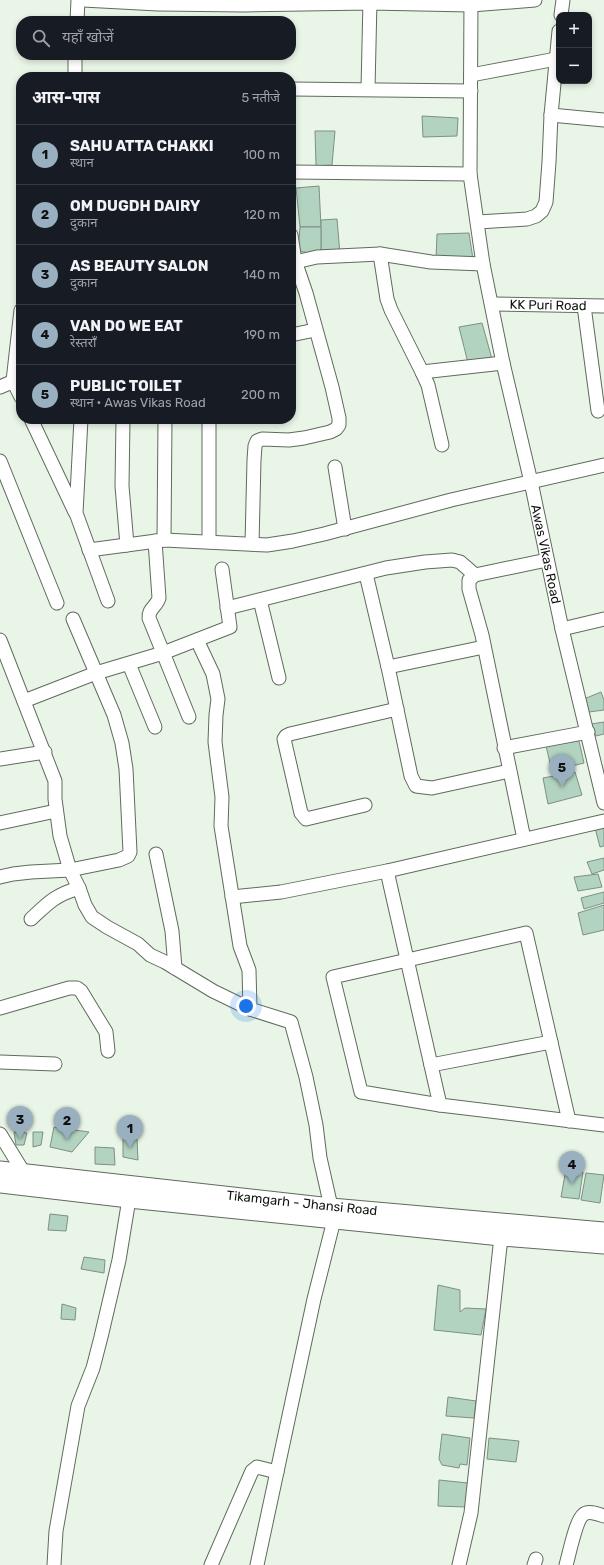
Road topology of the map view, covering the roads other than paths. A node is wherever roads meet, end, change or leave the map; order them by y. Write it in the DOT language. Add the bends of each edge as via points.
graph roads {
  1 [pos="78,0"];
  2 [pos="83,0"];
  3 [pos="535,0"];
  4 [pos="563,0"];
  5 [pos="370,1"];
  6 [pos="471,2"];
  7 [pos="561,12"];
  8 [pos="77,16"];
  9 [pos="556,59"];
  10 [pos="76,60"];
  11 [pos="74,72"];
  12 [pos="471,75"];
  13 [pos="296,89"];
  14 [pos="368,89"];
  15 [pos="471,91"];
  16 [pos="551,115"];
  17 [pos="604,120"];
  18 [pos="296,172"];
  19 [pos="470,174"];
  20 [pos="478,222"];
  21 [pos="380,254"];
  22 [pos="296,261"];
  23 [pos="483,264"];
  24 [pos="296,269"];
  25 [pos="492,304"];
  26 [pos="584,306"];
  27 [pos="604,306"];
  28 [pos="315,330"];
  29 [pos="296,334"];
  30 [pos="503,363"];
  31 [pos="422,372"];
  32 [pos="16,379"];
  33 [pos="0,387"];
  34 [pos="598,411"];
  35 [pos="33,424"];
  36 [pos="80,424"];
  37 [pos="123,424"];
  38 [pos="165,424"];
  39 [pos="209,424"];
  40 [pos="442,445"];
  41 [pos="0,461"];
  42 [pos="604,465"];
  43 [pos="335,467"];
  44 [pos="531,482"];
  45 [pos="76,513"];
  46 [pos="345,529"];
  47 [pos="159,541"];
  48 [pos="209,542"];
  49 [pos="252,544"];
  50 [pos="127,545"];
  51 [pos="89,550"];
  52 [pos="547,560"];
  53 [pos="222,569"];
  54 [pos="366,574"];
  55 [pos="475,575"];
  56 [pos="260,600"];
  57 [pos="108,601"];
  58 [pos="57,603"];
  59 [pos="227,608"];
  60 [pos="73,619"];
  61 [pos="604,619"];
  62 [pos="562,629"];
  63 [pos="0,640"];
  64 [pos="197,640"];
  65 [pos="484,646"];
  66 [pos="163,653"];
  67 [pos="129,664"];
  68 [pos="388,667"];
  69 [pos="96,673"];
  70 [pos="279,678"];
  71 [pos="24,701"];
  72 [pos="397,709"];
  73 [pos="188,717"];
  74 [pos="155,727"];
  75 [pos="588,732"];
  76 [pos="504,748"];
  77 [pos="45,752"];
  78 [pos="0,759"];
  79 [pos="509,771"];
  80 [pos="604,803"];
  81 [pos="365,805"];
  82 [pos="56,811"];
  83 [pos="604,821"];
  84 [pos="0,822"];
  85 [pos="524,839"];
  86 [pos="156,854"];
  87 [pos="70,870"];
  88 [pos="387,871"];
  89 [pos="0,877"];
  90 [pos="79,888"];
  91 [pos="232,897"];
  92 [pos="31,919"];
  93 [pos="407,959"];
  94 [pos="176,968"];
  95 [pos="0,1008"];
  96 [pos="250,1009"];
  97 [pos="551,1042"];
  98 [pos="108,1051"];
  99 [pos="0,1062"];
  100 [pos="55,1064"];
  101 [pos="431,1065"];
  102 [pos="440,1105"];
  103 [pos="569,1121"];
  104 [pos="604,1125"];
  105 [pos="0,1134"];
  106 [pos="0,1170"];
  107 [pos="24,1173"];
  108 [pos="0,1184"];
  109 [pos="129,1199"];
  110 [pos="332,1213"];
  111 [pos="604,1231"];
  112 [pos="501,1237"];
  113 [pos="604,1245"];
  114 [pos="277,1472"];
  115 [pos="604,1516"];
  116 [pos="54,1565"];
  117 [pos="211,1565"];
  118 [pos="258,1565"];
  119 [pos="460,1565"];
  120 [pos="566,1565"];
  1 -- 8 [label="street"];
  2 -- 5 [label="street" via="245,5"];
  3 -- 6 [label="street"];
  4 -- 7 [label="street"];
  5 -- 6 [label="street"];
  5 -- 14 [label="street"];
  6 -- 12 [label="street, Awas Vikas Road"];
  9 -- 12 [label="street"];
  9 -- 16 [label="street"];
  10 -- 11 [label="street"];
  12 -- 15 [label="street, Awas Vikas Road"];
  13 -- 14 [label="street"];
  14 -- 15 [label="street"];
  15 -- 19 [label="street, Awas Vikas Road"];
  16 -- 17 [label="street"];
  16 -- 20 [label="street" via="546,202 542,211 527,219"];
  18 -- 19 [label="street"];
  19 -- 20 [label="street, Awas Vikas Road"];
  20 -- 23 [label="street, Awas Vikas Road"];
  21 -- 22 [label="street" via="318,257"];
  21 -- 23 [label="street" via="431,262"];
  21 -- 31 [label="street" via="391,310"];
  23 -- 25 [label="street, Awas Vikas Road"];
  24 -- 28 [label="street" via="306,293"];
  25 -- 26 [label="street, KK Puri Road"];
  25 -- 30 [label="street, Awas Vikas Road"];
  26 -- 27 [label="street, KK Puri Road"];
  26 -- 34 [label="street"];
  28 -- 29 [label="street"];
  28 -- 49 [label="street" via="332,387 339,425 330,432 304,438 262,439 257,442 254,460"];
  30 -- 31 [label="street"];
  30 -- 44 [label="street, Awas Vikas Road"];
  31 -- 40 [label="street" via="428,385"];
  32 -- 33 [label="street"];
  35 -- 45 [label="street"];
  36 -- 45 [label="street"];
  37 -- 50 [label="street" via="122,486"];
  38 -- 47 [label="street"];
  39 -- 48 [label="street"];
  41 -- 58 [label="street"];
  42 -- 44 [label="street"];
  43 -- 46 [label="street"];
  44 -- 46 [label="street" via="450,500"];
  44 -- 52 [label="street, Awas Vikas Road"];
  45 -- 51 [label="street"];
  46 -- 49 [label="street" via="293,542"];
  47 -- 48 [label="street"];
  47 -- 50 [label="street"];
  47 -- 66 [label="street" via="159,598 149,615"];
  48 -- 49 [label="street"];
  50 -- 51 [label="street"];
  51 -- 57 [label="street"];
  52 -- 55 [label="street"];
  52 -- 62 [label="street, Awas Vikas Road"];
  53 -- 59 [label="street"];
  54 -- 55 [label="street" via="386,568 452,560 460,562"];
  54 -- 56 [label="street"];
  54 -- 68 [label="street"];
  55 -- 65 [label="street" via="470,580 469,589"];
  56 -- 59 [label="street"];
  56 -- 70 [label="street"];
  59 -- 64 [label="street" via="230,627"];
  60 -- 69 [label="street"];
  61 -- 62 [label="street"];
  62 -- 75 [label="street, Awas Vikas Road"];
  63 -- 71 [label="street"];
  64 -- 66 [label="street"];
  64 -- 91 [label="street" via="213,674 218,699 215,742 222,797 222,826"];
  65 -- 68 [label="street"];
  65 -- 76 [label="street"];
  66 -- 67 [label="street"];
  66 -- 73 [label="street"];
  67 -- 69 [label="street"];
  67 -- 74 [label="street"];
  68 -- 72 [label="street"];
  69 -- 71 [label="street"];
  69 -- 87 [label="street" via="114,715 122,742 130,852 128,856 119,860"];
  71 -- 77 [label="street"];
  72 -- 79 [label="street" via="411,776 416,786 432,788"];
  72 -- 81 [label="street" via="290,734 284,739 301,814 306,819"];
  75 -- 76 [label="street"];
  75 -- 80 [label="street, Awas Vikas Road"];
  76 -- 79 [label="street"];
  77 -- 78 [label="street"];
  77 -- 82 [label="street" via="55,781"];
  79 -- 85 [label="street"];
  82 -- 84 [label="street"];
  82 -- 87 [label="street"];
  83 -- 85 [label="street"];
  85 -- 88 [label="street"];
  86 -- 94 [label="street" via="172,931"];
  87 -- 89 [label="street"];
  87 -- 90 [label="street"];
  88 -- 91 [label="street" via="281,892"];
  88 -- 93 [label="street"];
  90 -- 92 [label="street" via="55,897"];
  90 -- 94 [label="street" via="92,918 138,944 150,955"];
  91 -- 96 [label="street" via="240,946 249,970"];
  93 -- 97 [label="street" via="526,933"];
  93 -- 101 [label="street"];
  93 -- 102 [label="street" via="333,977 361,1092"];
  94 -- 96 [label="street" via="213,991"];
  95 -- 98 [label="street" via="69,988 77,988 81,990 106,1032"];
  96 -- 110 [label="street" via="291,1022 306,1077"];
  97 -- 101 [label="street"];
  97 -- 103 [label="street"];
  99 -- 100 [label="street"];
  101 -- 102 [label="street"];
  102 -- 103 [label="street"];
  103 -- 104 [label="street"];
  105 -- 107 [label="street"];
  106 -- 107 [label="street, Tikamgarh - Jhansi Road"];
  107 -- 110 [label="street, Tikamgarh - Jhansi Road"];
  108 -- 109 [label="street"];
  109 -- 110 [label="street"];
  109 -- 116 [label="street" via="119,1260 101,1338 93,1368 78,1406 56,1531"];
  110 -- 111 [label="street, Tikamgarh - Jhansi Road"];
  110 -- 112 [label="street"];
  110 -- 114 [label="street"];
  112 -- 113 [label="street"];
  112 -- 119 [label="street" via="471,1513"];
  114 -- 117 [label="street" via="257,1467 252,1471"];
  114 -- 118 [label="street"];
  115 -- 120 [label="street" via="588,1513 582,1515 577,1524"];
}
